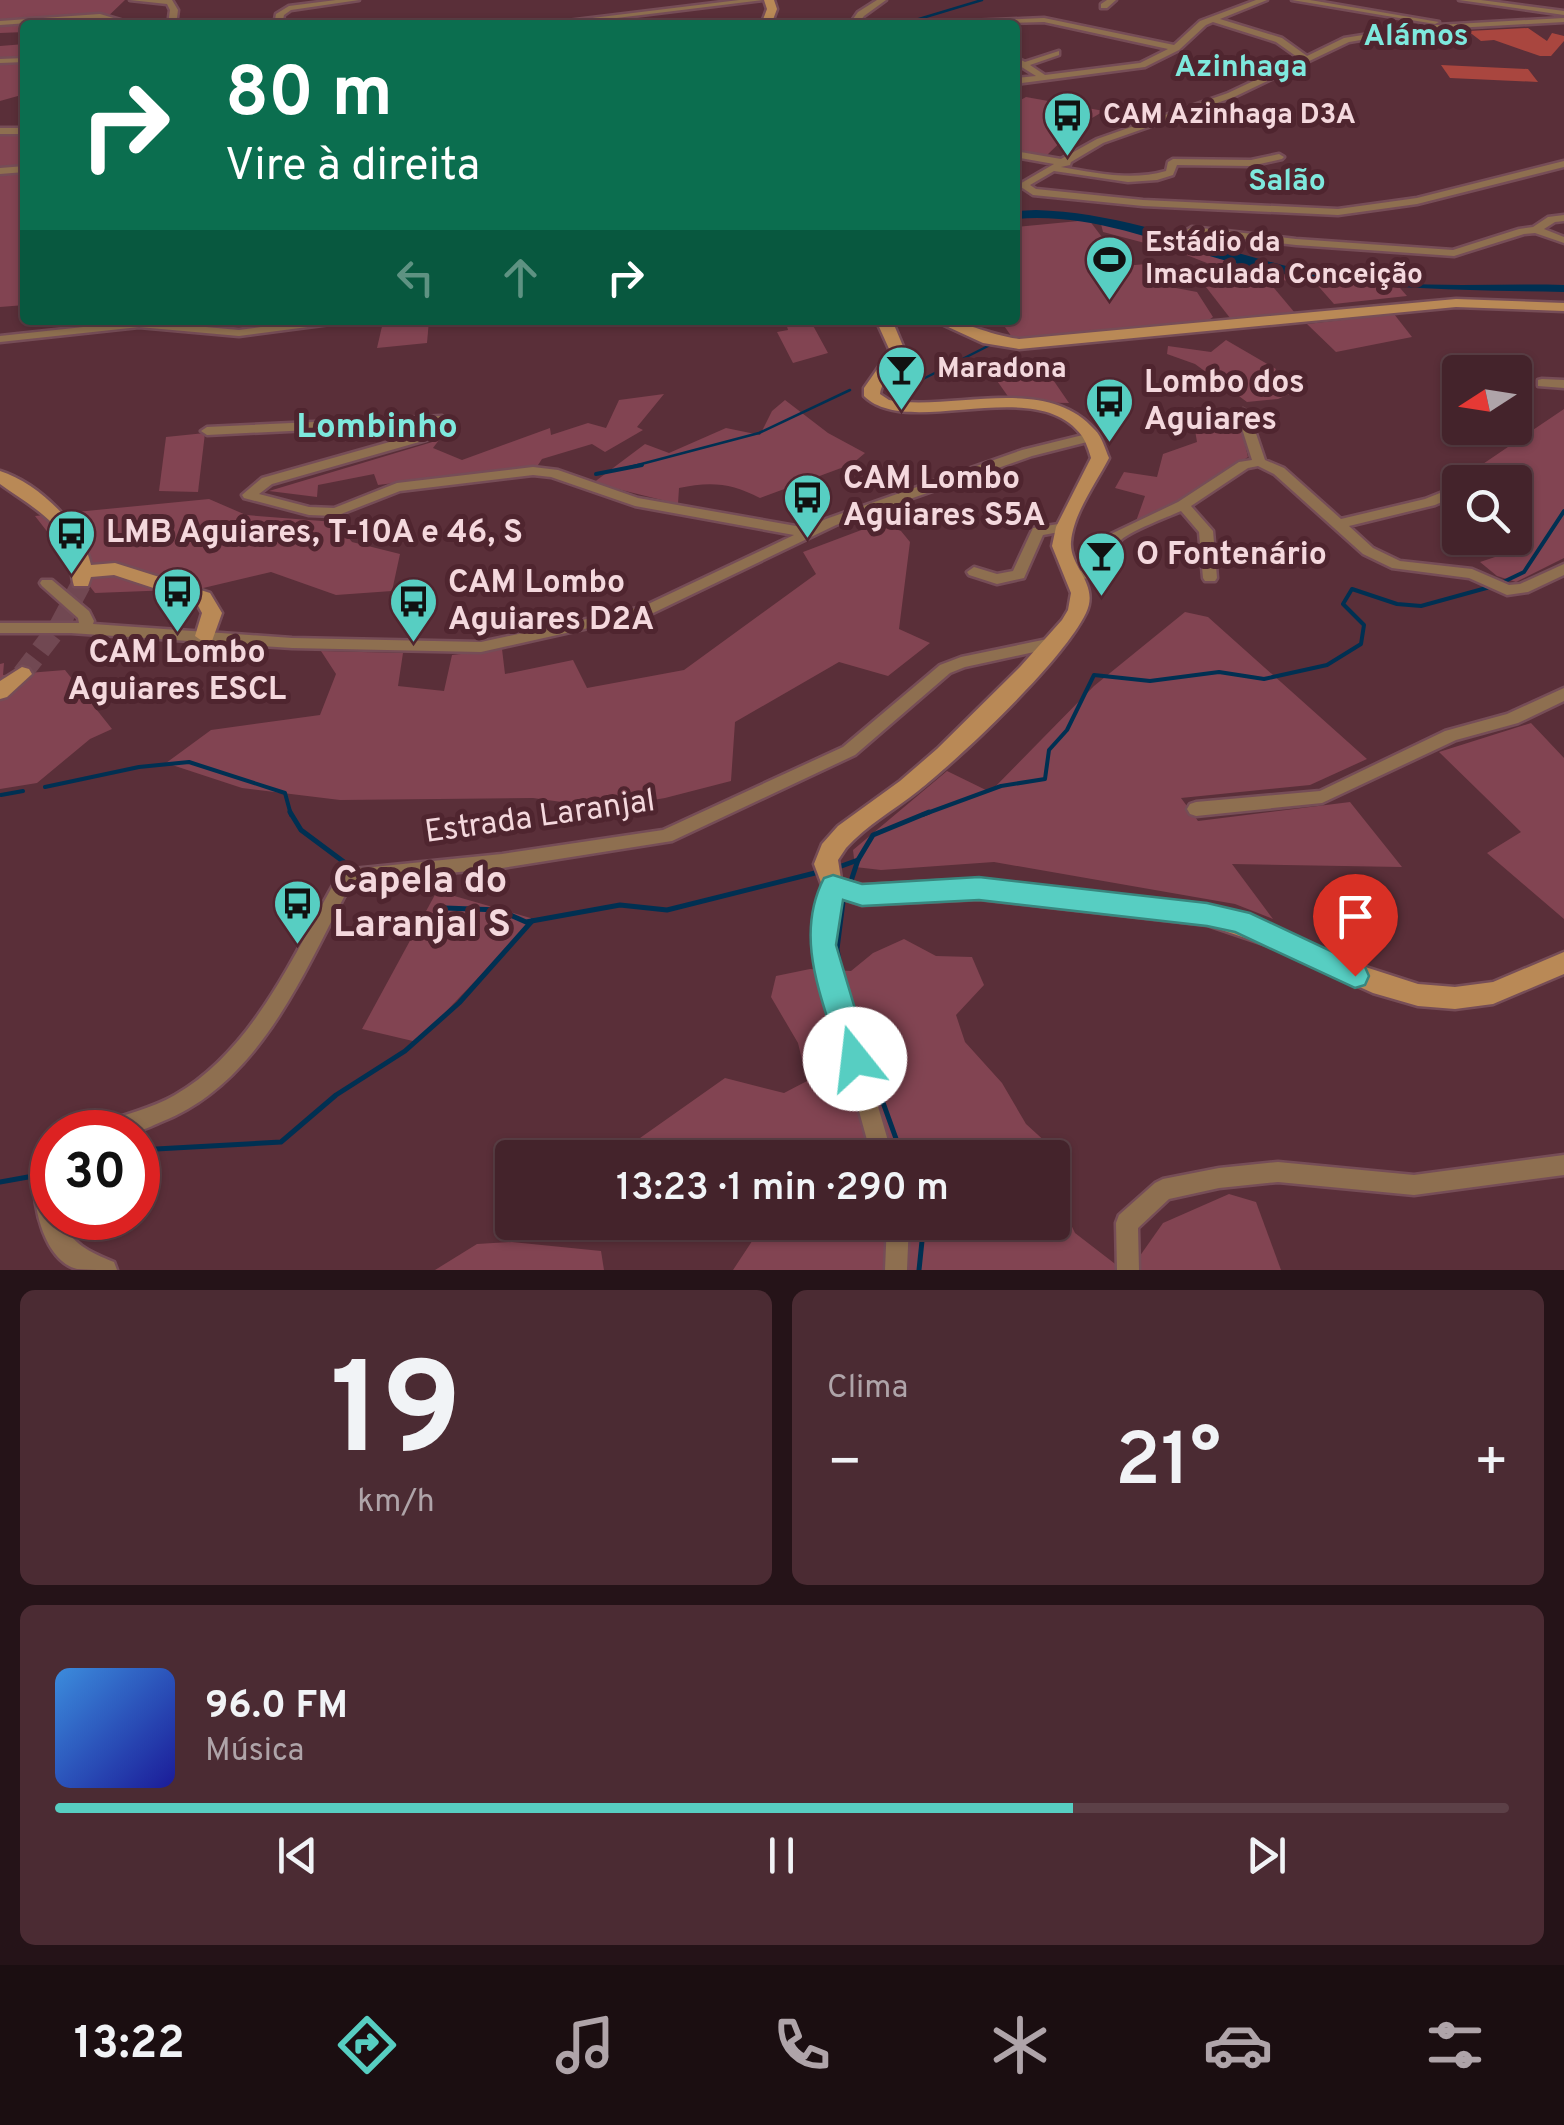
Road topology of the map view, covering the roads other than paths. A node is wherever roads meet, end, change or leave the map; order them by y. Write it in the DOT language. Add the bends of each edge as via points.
graph roads {
  1 [pos="134,0"];
  2 [pos="355,0"];
  3 [pos="759,0"];
  4 [pos="882,0"];
  5 [pos="1263,0"];
  6 [pos="1296,0"];
  7 [pos="1463,0"];
  8 [pos="1564,17"];
  9 [pos="1211,19"];
  10 [pos="173,20"];
  11 [pos="279,20"];
  12 [pos="580,20"];
  13 [pos="857,20"];
  14 [pos="1020,21"];
  15 [pos="1444,26"];
  16 [pos="1272,38"];
  17 [pos="1253,43"];
  18 [pos="1176,48"];
  19 [pos="1056,53"];
  20 [pos="1304,58"];
  21 [pos="1020,61"];
  22 [pos="1026,64"];
  23 [pos="1044,78"];
  24 [pos="1020,80"];
  25 [pos="1020,155"];
  26 [pos="1279,157"];
  27 [pos="1068,163"];
  28 [pos="1564,164"];
  29 [pos="1056,169"];
  30 [pos="1564,218"];
  31 [pos="1192,230"];
  32 [pos="1536,230"];
  33 [pos="1564,240"];
  34 [pos="1564,307"];
  35 [pos="131,325"];
  36 [pos="150,325"];
  37 [pos="302,325"];
  38 [pos="887,325"];
  39 [pos="952,325"];
  40 [pos="0,339"];
  41 [pos="1542,384"];
  42 [pos="1564,384"];
  43 [pos="1243,413"];
  44 [pos="206,431"];
  45 [pos="1092,437"];
  46 [pos="1266,463"];
  47 [pos="3,479"];
  48 [pos="1442,497"];
  49 [pos="1182,505"];
  50 [pos="1340,525"];
  51 [pos="1065,527"];
  52 [pos="809,532"];
  53 [pos="1564,569"];
  54 [pos="974,572"];
  55 [pos="1078,576"];
  56 [pos="1210,578"];
  57 [pos="47,583"];
  58 [pos="0,628"];
  59 [pos="84,629"];
  60 [pos="205,636"];
  61 [pos="1057,642"];
  62 [pos="22,674"];
  63 [pos="0,692"];
  64 [pos="1564,694"];
  65 [pos="1196,809"];
  66 [pos="833,886"];
  67 [pos="1564,963"];
  68 [pos="160,1112"];
  69 [pos="878,1140"];
  70 [pos="1564,1165"];
  71 [pos="59,1240"];
  72 [pos="897,1240"];
  73 [pos="106,1270"];
  74 [pos="896,1270"];
  75 [pos="1128,1270"];
  1 -- 10 [label="street" via="169,2"];
  2 -- 11 [label="street" via="289,8"];
  3 -- 12 [label="street"];
  4 -- 13 [label="street"];
  5 -- 9 [label="street"];
  6 -- 15 [label="street"];
  7 -- 8 [label="street"];
  8 -- 15 [label="street"];
  9 -- 16 [label="street"];
  9 -- 18 [label="street"];
  14 -- 18 [label="street" via="1044,20"];
  15 -- 20 [label="street" via="1348,40"];
  16 -- 17 [label="street"];
  16 -- 20 [label="street"];
  18 -- 23 [label="street" via="1131,68"];
  19 -- 22 [label="street"];
  20 -- 27 [label="street" via="1230,95 1100,141"];
  21 -- 22 [label="street"];
  22 -- 23 [label="street"];
  23 -- 24 [label="street"];
  25 -- 27 [label="street"];
  26 -- 29 [label="street" via="1173,162 1170,173 1159,177"];
  27 -- 29 [label="street"];
  28 -- 29 [label="street" via="1416,201 1316,213 1143,203 1023,187"];
  30 -- 32 [label="street"];
  31 -- 32 [label="street" via="1446,254"];
  32 -- 33 [label="street"];
  34 -- 39 [label="main road" via="1456,302 1018,344"];
  35 -- 40 [label="street"];
  36 -- 37 [label="street" via="236,334"];
  38 -- 45 [label="main road" via="900,352 872,388 880,402 1043,405 1065,413"];
  41 -- 42 [label="street"];
  43 -- 46 [label="street"];
  44 -- 52 [label="street" via="243,424 442,420 435,431 266,481 248,495 309,512 336,512 397,487 534,471 635,502"];
  45 -- 51 [label="main road" via="1100,462"];
  45 -- 52 [label="street" via="984,467"];
  46 -- 49 [label="street" via="1244,465"];
  46 -- 50 [label="street"];
  47 -- 60 [label="main road" via="58,518 78,547 82,578 115,570 203,598 212,613"];
  48 -- 50 [label="street"];
  49 -- 55 [label="street" via="1116,537 1091,572"];
  49 -- 56 [label="street" via="1206,531"];
  50 -- 53 [label="street" via="1396,565 1465,572 1522,588"];
  51 -- 54 [label="street" via="1038,531 1019,574"];
  51 -- 55 [label="main road" via="1062,546"];
  52 -- 60 [label="street" via="646,611 480,646"];
  55 -- 61 [label="main road" via="1079,607"];
  57 -- 59 [label="street" via="84,614"];
  58 -- 59 [label="street"];
  59 -- 60 [label="street"];
  61 -- 66 [label="main road" via="911,785 838,840 826,862"];
  61 -- 68 [label="street, Estrada Laranjal" via="946,669 849,751 666,836 359,874 338,892 267,1019 208,1084"];
  62 -- 63 [label="main road"];
  64 -- 65 [label="street" via="1512,720 1451,736 1322,797"];
  66 -- 67 [label="main road" via="862,895 979,888 1207,915 1240,922 1355,976 1445,998 1492,993"];
  66 -- 69 [label="street" via="822,945"];
  70 -- 75 [label="street" via="1414,1185 1278,1172 1163,1190 1127,1223"];
  71 -- 73 [label="street" via="76,1257"];
  72 -- 74 [label="street"];
}
